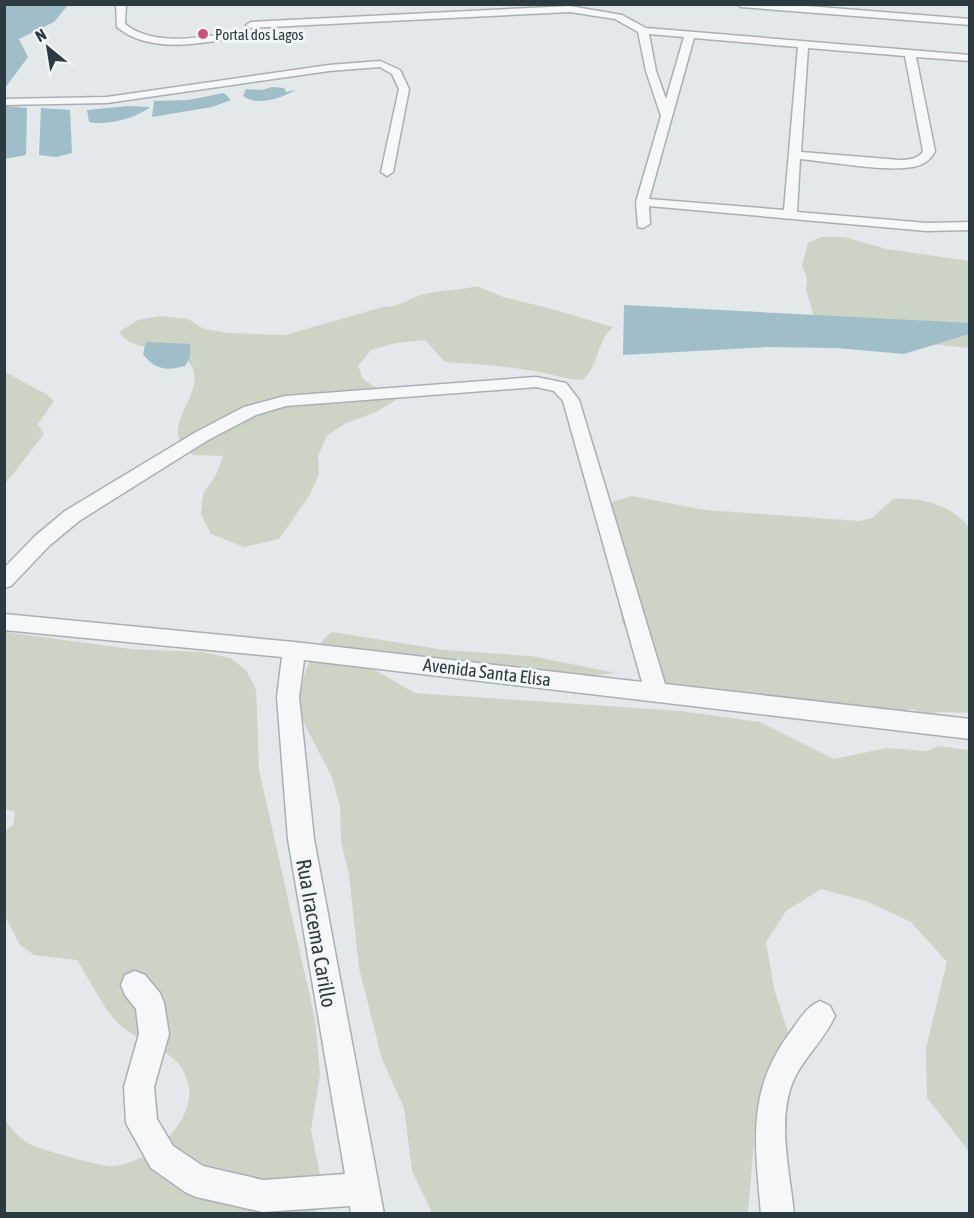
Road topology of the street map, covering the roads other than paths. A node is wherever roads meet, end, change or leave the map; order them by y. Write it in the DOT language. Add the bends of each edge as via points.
graph roads {
  1 [pos="741,4"];
  2 [pos="581,7"];
  3 [pos="366,8"];
  4 [pos="482,8"];
  5 [pos="124,12"];
  6 [pos="346,20"];
  7 [pos="969,22"];
  8 [pos="643,32"];
  9 [pos="690,35"];
  10 [pos="803,45"];
  11 [pos="910,54"];
  12 [pos="969,58"];
  13 [pos="665,75"];
  14 [pos="4,102"];
  15 [pos="667,116"];
  16 [pos="795,155"];
  17 [pos="387,172"];
  18 [pos="642,202"];
  19 [pos="790,215"];
  20 [pos="643,224"];
  21 [pos="969,226"];
  22 [pos="4,581"];
  23 [pos="4,622"];
  24 [pos="294,650"];
  25 [pos="657,694"];
  26 [pos="969,729"];
  27 [pos="135,985"];
  28 [pos="820,1016"];
  29 [pos="365,1201"];
  30 [pos="778,1214"];
  1 -- 7 [label="street"];
  2 -- 4 [label="street"];
  2 -- 8 [label="street" via="623,19"];
  3 -- 6 [label="street"];
  4 -- 6 [label="street"];
  5 -- 6 [label="street" via="118,22 128,33 167,40 182,32"];
  8 -- 9 [label="street"];
  8 -- 13 [label="street"];
  9 -- 10 [label="street"];
  9 -- 13 [label="street"];
  10 -- 11 [label="street"];
  10 -- 16 [label="street"];
  11 -- 12 [label="street"];
  11 -- 16 [label="street" via="929,151 926,157 900,164"];
  13 -- 15 [label="street"];
  13 -- 15 [label="street"];
  14 -- 17 [label="street" via="107,100 380,64 398,73 404,88"];
  15 -- 18 [label="street"];
  16 -- 19 [label="street"];
  18 -- 19 [label="street"];
  18 -- 20 [label="street"];
  19 -- 21 [label="street" via="927,227"];
  22 -- 25 [label="street" via="72,516 250,411 285,400 536,382 560,387 571,400"];
  23 -- 24 [label="street, Avenida Santa Elisa"];
  24 -- 25 [label="street, Avenida Santa Elisa"];
  24 -- 29 [label="street, Rua Iracema Carillo" via="288,697 301,839"];
  25 -- 26 [label="street, Avenida Santa Elisa"];
  27 -- 29 [label="street" via="150,1004 154,1034 139,1087 142,1123 162,1156 196,1181 263,1196"];
  28 -- 30 [label="street" via="781,1074 772,1109"];
}
